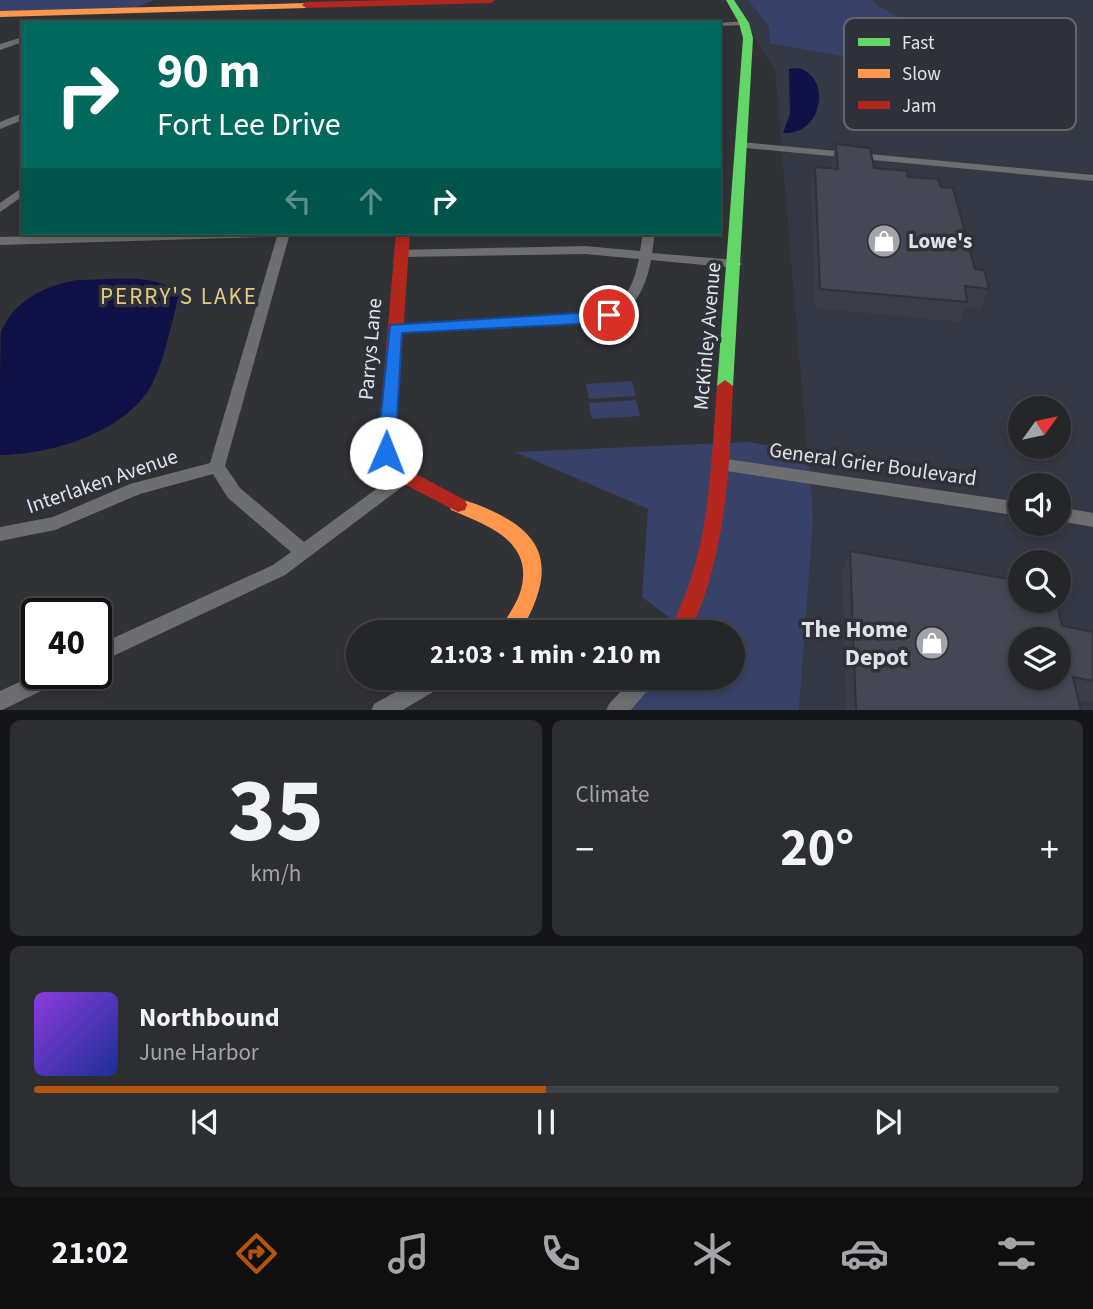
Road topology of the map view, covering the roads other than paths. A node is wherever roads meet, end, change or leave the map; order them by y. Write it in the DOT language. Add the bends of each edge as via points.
graph roads {
  1 [pos="491,0"];
  2 [pos="730,0"];
  3 [pos="0,14"];
  4 [pos="744,23"];
  5 [pos="721,24"];
  6 [pos="21,40"];
  7 [pos="0,47"];
  8 [pos="21,117"];
  9 [pos="0,126"];
  10 [pos="740,145"];
  11 [pos="1093,178"];
  12 [pos="21,192"];
  13 [pos="0,209"];
  14 [pos="200,235"];
  15 [pos="283,235"];
  16 [pos="403,235"];
  17 [pos="649,235"];
  18 [pos="0,241"];
  19 [pos="402,253"];
  20 [pos="645,255"];
  21 [pos="736,264"];
  22 [pos="395,328"];
  23 [pos="720,464"];
  24 [pos="217,467"];
  25 [pos="404,477"];
  26 [pos="1008,507"];
  27 [pos="1071,516"];
  28 [pos="1093,520"];
  29 [pos="0,534"];
  30 [pos="303,552"];
  31 [pos="516,620"];
  32 [pos="685,620"];
  33 [pos="112,647"];
  34 [pos="25,689"];
  35 [pos="417,690"];
  36 [pos="635,690"];
  37 [pos="0,701"];
  38 [pos="380,710"];
  39 [pos="616,710"];
  1 -- 3 [label="street"];
  2 -- 4 [label="street, McKinley Avenue"];
  4 -- 5 [label="street"];
  4 -- 10 [label="street, McKinley Avenue" via="748,38"];
  6 -- 7 [label="street"];
  8 -- 9 [label="street"];
  10 -- 11 [label="street"];
  10 -- 21 [label="street, McKinley Avenue"];
  12 -- 13 [label="street"];
  14 -- 18 [label="street"];
  15 -- 24 [label="street"];
  16 -- 19 [label="street, Parrys Lane"];
  17 -- 20 [label="street"];
  19 -- 20 [label="street" via="560,249"];
  19 -- 22 [label="street, Parrys Lane"];
  20 -- 21 [label="street"];
  20 -- 22 [label="street" via="636,296 625,308 598,318"];
  21 -- 23 [label="street, McKinley Avenue"];
  22 -- 25 [label="street, Parrys Lane" via="386,453"];
  23 -- 26 [label="street, General Grier Boulevard"];
  23 -- 32 [label="street, McKinley Avenue" via="707,565"];
  24 -- 29 [label="street, Interlaken Avenue" via="136,489 55,523"];
  24 -- 30 [label="street" via="234,493"];
  25 -- 30 [label="street"];
  25 -- 31 [label="street, Parrys Lane" via="503,526 530,549 536,566 534,588"];
  27 -- 28 [label="street"];
  30 -- 33 [label="street" via="279,569"];
  34 -- 37 [label="street"];
  35 -- 38 [label="street"];
  36 -- 39 [label="street"];
}
